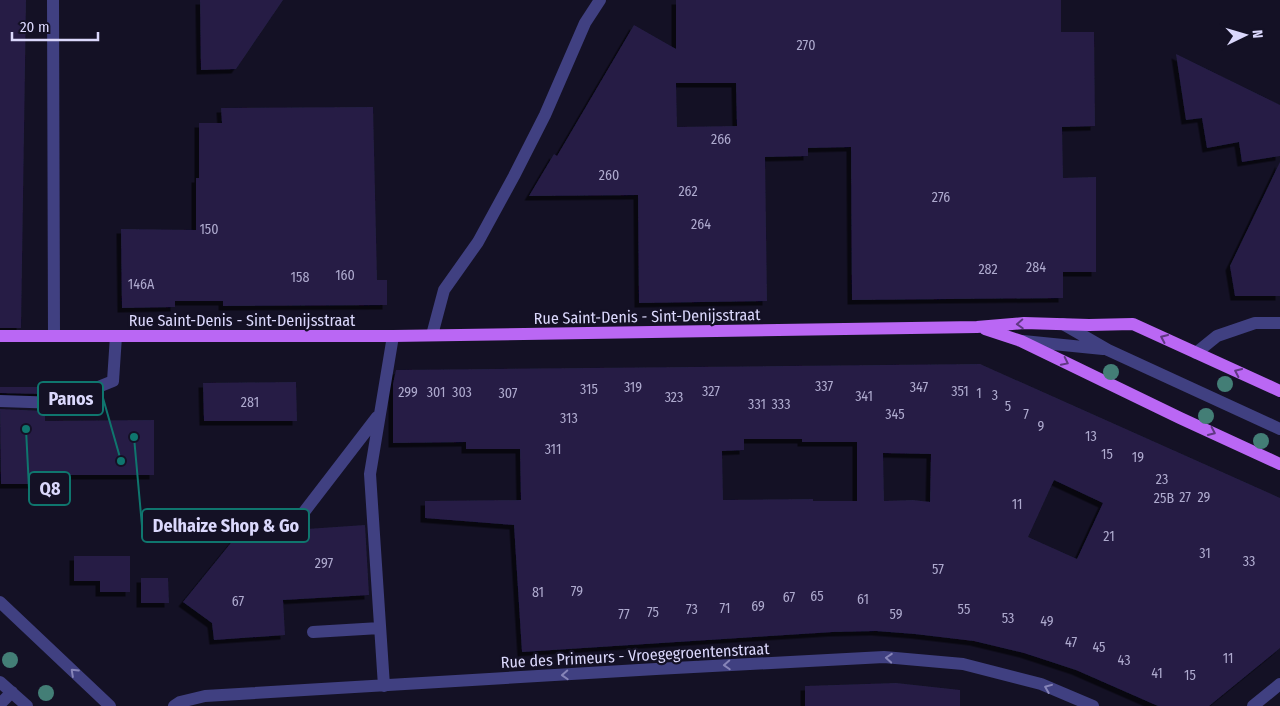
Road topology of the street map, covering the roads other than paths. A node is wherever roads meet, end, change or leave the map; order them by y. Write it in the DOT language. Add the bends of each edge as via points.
graph roads {
  1 [pos="53,0"];
  2 [pos="600,0"];
  3 [pos="1280,323"];
  4 [pos="1063,324"];
  5 [pos="978,327"];
  6 [pos="54,335"];
  7 [pos="0,336"];
  8 [pos="116,336"];
  9 [pos="393,336"];
  10 [pos="432,336"];
  11 [pos="1021,341"];
  12 [pos="1108,350"];
  13 [pos="1196,353"];
  14 [pos="1280,391"];
  15 [pos="0,401"];
  16 [pos="379,415"];
  17 [pos="1280,429"];
  18 [pos="1280,464"];
  19 [pos="304,512"];
  20 [pos="0,602"];
  21 [pos="380,628"];
  22 [pos="313,632"];
  23 [pos="0,682"];
  24 [pos="1280,684"];
  25 [pos="384,686"];
  26 [pos="12,692"];
  27 [pos="0,704"];
  28 [pos="27,706"];
  29 [pos="110,706"];
  30 [pos="174,706"];
  31 [pos="1093,706"];
  32 [pos="1253,706"];
  1 -- 6 [label="street"];
  2 -- 10 [label="street" via="585,23 514,176 478,242 444,290"];
  3 -- 13 [label="street" via="1255,323 1218,336"];
  4 -- 5 [label="main road, Rue Saint-Denis - Sint-Denijsstraat, one-way"];
  4 -- 12 [label="street"];
  13 -- 4 [label="main road, Rue Saint-Denis - Sint-Denijsstraat, one-way" via="1133,324"];
  5 -- 10 [label="main road, Rue Saint-Denis - Sint-Denijsstraat"];
  5 -- 11 [label="main road"];
  6 -- 7 [label="main road, Rue Saint-Denis - Sint-Denijsstraat"];
  6 -- 8 [label="main road, Rue Saint-Denis - Sint-Denijsstraat"];
  8 -- 9 [label="main road, Rue Saint-Denis - Sint-Denijsstraat"];
  8 -- 15 [label="street" via="113,381 59,403"];
  9 -- 10 [label="main road, Rue Saint-Denis - Sint-Denijsstraat"];
  9 -- 16 [label="street"];
  11 -- 12 [label="street"];
  11 -- 18 [label="main road, one-way"];
  12 -- 17 [label="street"];
  14 -- 13 [label="main road, Rue Saint-Denis - Sint-Denijsstraat, one-way"];
  16 -- 19 [label="street"];
  16 -- 21 [label="street" via="370,474"];
  29 -- 20 [label="street, one-way"];
  21 -- 22 [label="street"];
  21 -- 25 [label="street"];
  23 -- 26 [label="street"];
  24 -- 32 [label="street"];
  25 -- 30 [label="street, Rue des Primeurs - Vroegegroentenstraat" via="205,696"];
  31 -- 25 [label="street, Rue des Primeurs - Vroegegroentenstraat, one-way" via="1041,684 963,664 884,657"];
  26 -- 27 [label="street"];
  26 -- 28 [label="street"];
}
